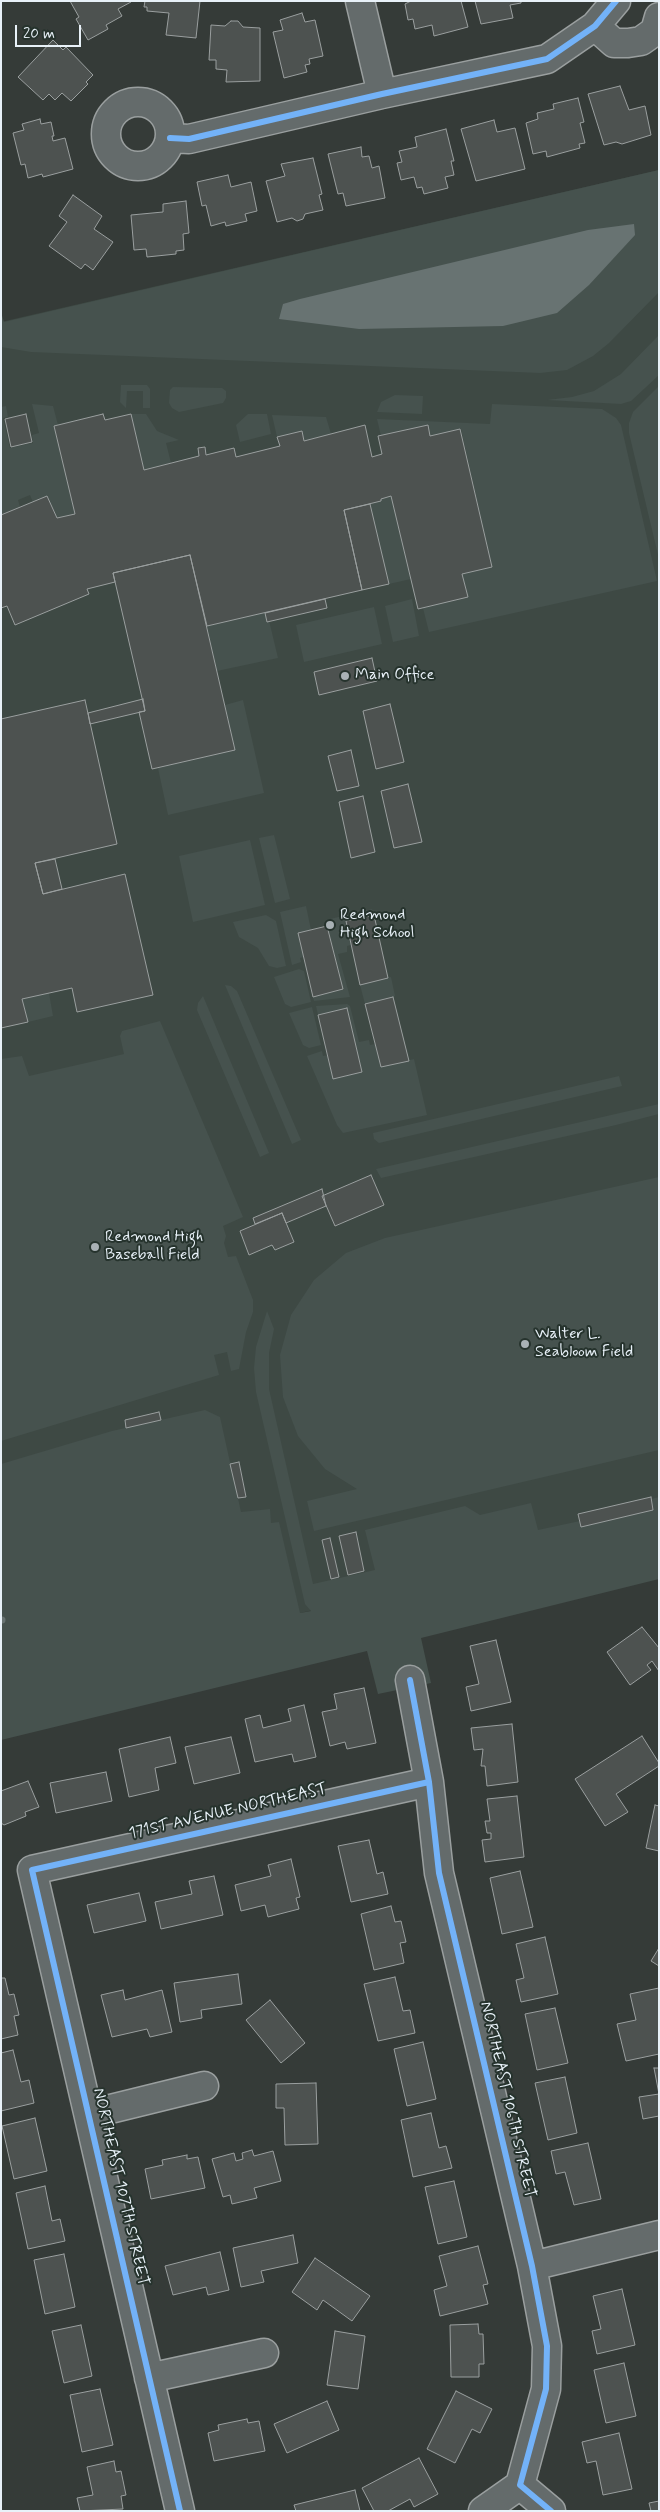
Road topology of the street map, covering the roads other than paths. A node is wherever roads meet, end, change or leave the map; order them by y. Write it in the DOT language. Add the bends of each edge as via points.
graph roads {
  1 [pos="360,1"];
  2 [pos="616,1"];
  3 [pos="657,24"];
  4 [pos="595,26"];
  5 [pos="382,94"];
  6 [pos="170,138"];
  7 [pos="410,1680"];
  8 [pos="429,1782"];
  9 [pos="32,1870"];
  10 [pos="204,2086"];
  11 [pos="90,2114"];
  12 [pos="659,2235"];
  13 [pos="532,2266"];
  14 [pos="264,2353"];
  15 [pos="149,2378"];
  16 [pos="520,2485"];
  17 [pos="180,2511"];
  18 [pos="483,2511"];
  19 [pos="551,2511"];
  1 -- 5 [label="street"];
  2 -- 4 [label="street"];
  3 -- 4 [label="street" via="641,41 628,44 614,42"];
  4 -- 5 [label="street" via="548,59"];
  5 -- 6 [label="street" via="189,139"];
  7 -- 8 [label="street, NORTHEAST 106TH STREET"];
  8 -- 9 [label="street, 171ST AVENUE NORTHEAST"];
  8 -- 13 [label="street, NORTHEAST 106TH STREET" via="439,1873"];
  9 -- 11 [label="street, NORTHEAST 107TH STREET"];
  10 -- 11 [label="street"];
  11 -- 15 [label="street, NORTHEAST 107TH STREET"];
  12 -- 13 [label="street"];
  13 -- 16 [label="street, NORTHEAST 106TH STREET" via="547,2346 546,2389"];
  14 -- 15 [label="street"];
  15 -- 17 [label="street, NORTHEAST 107TH STREET"];
  16 -- 18 [label="street"];
  16 -- 19 [label="street"];
}
